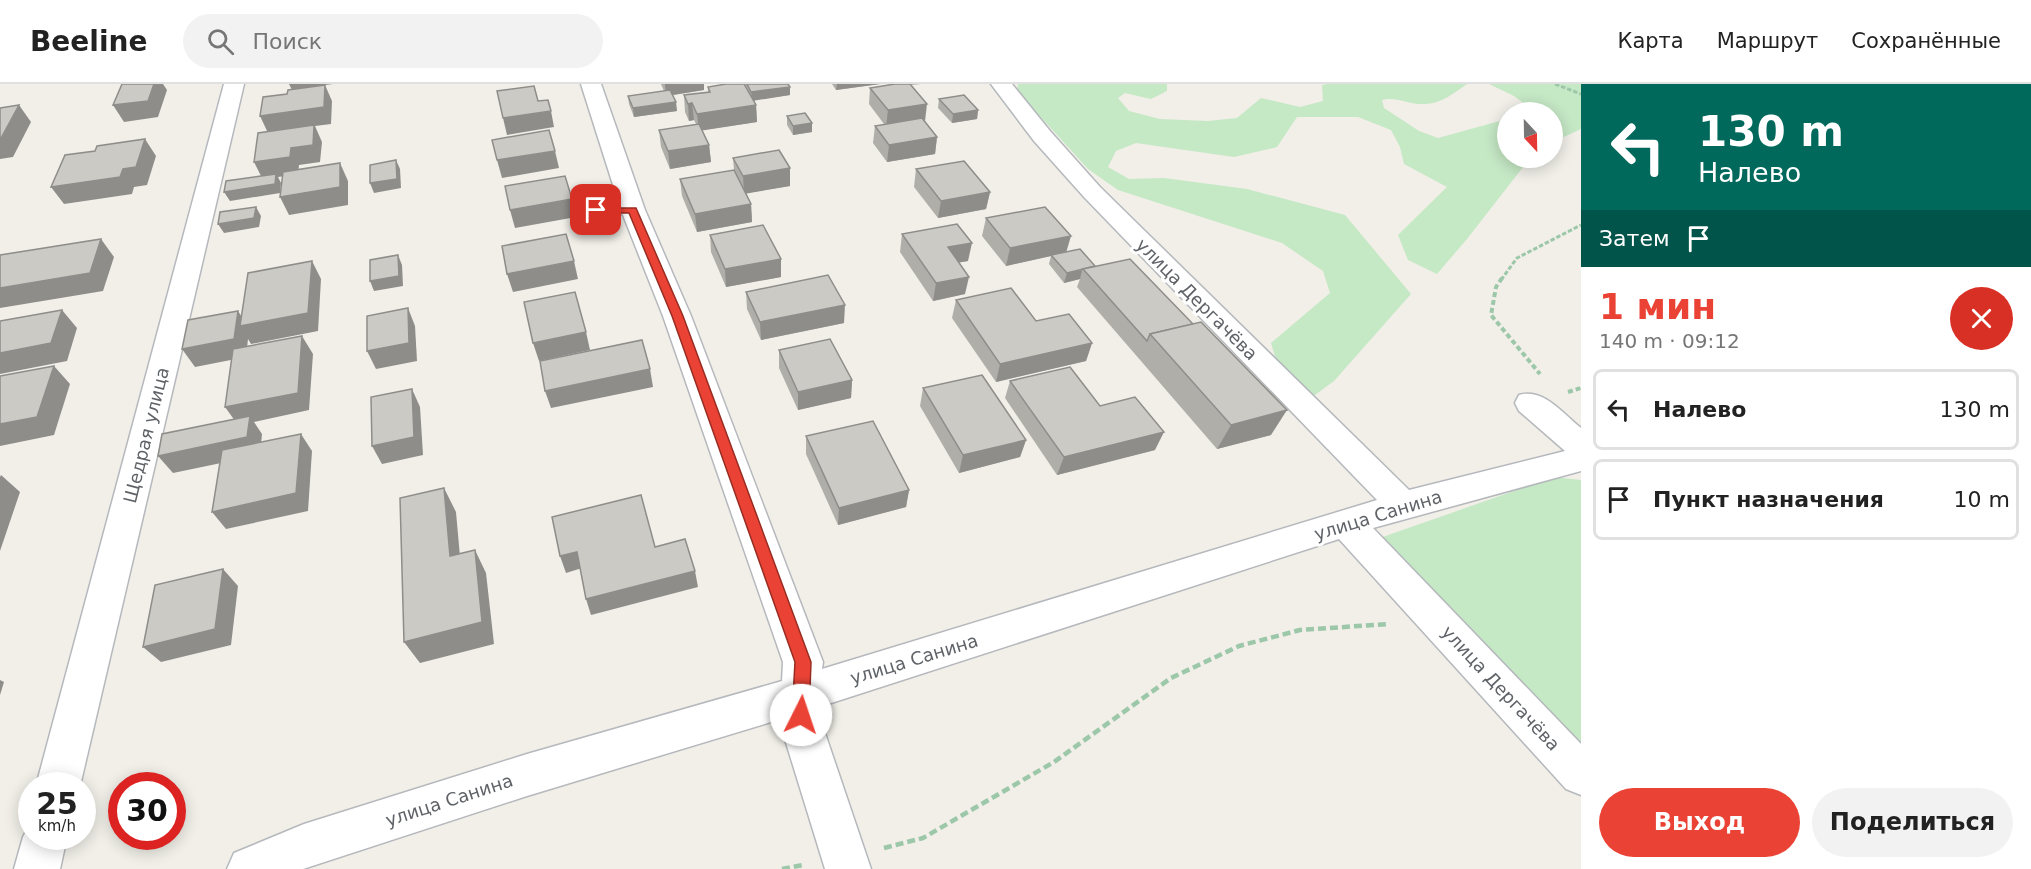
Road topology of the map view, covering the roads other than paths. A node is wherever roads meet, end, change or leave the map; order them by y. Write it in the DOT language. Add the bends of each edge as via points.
graph roads {
  1 [pos="234,84"];
  2 [pos="591,84"];
  3 [pos="1000,84"];
  4 [pos="578,210"];
  5 [pos="633,210"];
  6 [pos="1537,390"];
  7 [pos="1581,446"];
  8 [pos="1581,459"];
  9 [pos="1403,505"];
  10 [pos="1346,523"];
  11 [pos="801,694"];
  12 [pos="62,772"];
  13 [pos="1581,774"];
  14 [pos="42,850"];
  15 [pos="846,863"];
  16 [pos="37,869"];
  17 [pos="250,869"];
  1 -- 12 [label="street, Щедрая улица"];
  2 -- 5 [label="street"];
  3 -- 9 [label="street, улица Дергачёва" via="1092,192"];
  4 -- 5 [label="lane"];
  5 -- 11 [label="street" via="677,316 803,662"];
  6 -- 7 [label="street"];
  8 -- 9 [label="street, улица Санина"];
  9 -- 10 [label="street, улица Санина"];
  10 -- 11 [label="street, улица Санина"];
  10 -- 13 [label="street, улица Дергачёва"];
  11 -- 15 [label="street" via="804,733"];
  11 -- 17 [label="street, улица Санина" via="315,842"];
  14 -- 16 [label="street"];
}
